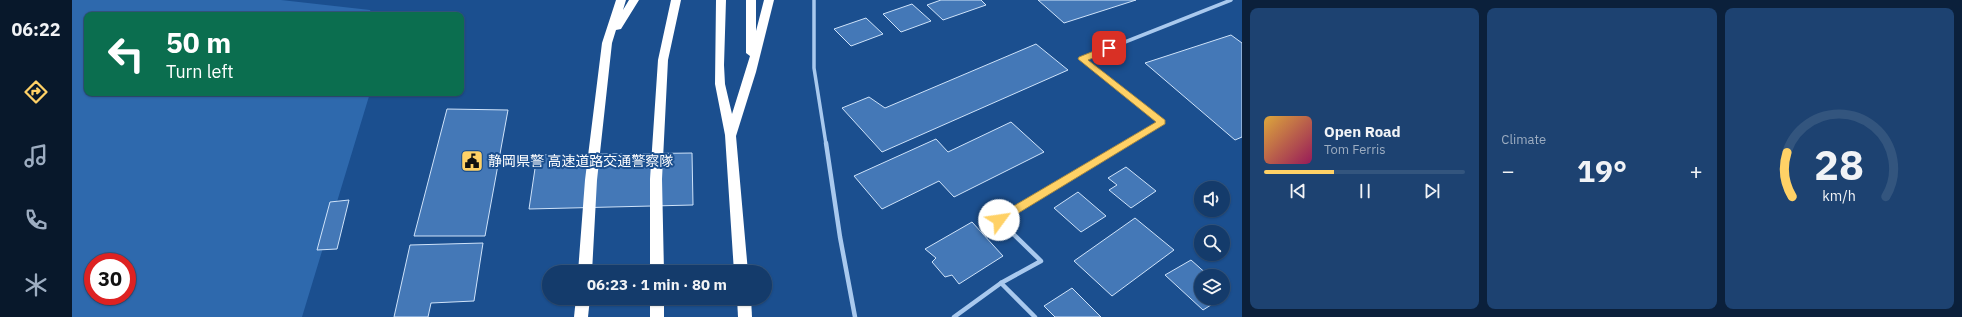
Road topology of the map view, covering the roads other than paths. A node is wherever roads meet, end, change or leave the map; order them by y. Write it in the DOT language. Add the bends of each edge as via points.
graph roads {
  1 [pos="621,0"];
  2 [pos="634,0"];
  3 [pos="676,0"];
  4 [pos="721,0"];
  5 [pos="751,0"];
  6 [pos="769,0"];
  7 [pos="814,0"];
  8 [pos="1232,0"];
  9 [pos="607,43"];
  10 [pos="751,72"];
  11 [pos="730,136"];
  12 [pos="585,265"];
  13 [pos="657,265"];
  14 [pos="741,265"];
  15 [pos="1000,284"];
  16 [pos="582,305"];
  17 [pos="657,305"];
  18 [pos="744,305"];
  19 [pos="581,317"];
  20 [pos="657,317"];
  21 [pos="745,317"];
  22 [pos="855,317"];
  23 [pos="954,317"];
  24 [pos="1035,317"];
  1 -- 9 [label="highway"];
  2 -- 9 [label="highway"];
  3 -- 13 [label="highway" via="663,60 656,180"];
  4 -- 11 [label="highway" via="720,84"];
  5 -- 10 [label="highway"];
  6 -- 10 [label="highway"];
  7 -- 22 [label="street" via="814,68"];
  8 -- 15 [label="street" via="1082,59 1162,122 999,220 1041,262"];
  9 -- 12 [label="highway" via="591,180"];
  10 -- 11 [label="highway"];
  11 -- 14 [label="highway"];
  15 -- 23 [label="street"];
  15 -- 24 [label="street"];
  16 -- 19 [label="highway"];
  17 -- 20 [label="highway"];
  18 -- 21 [label="highway"];
}
